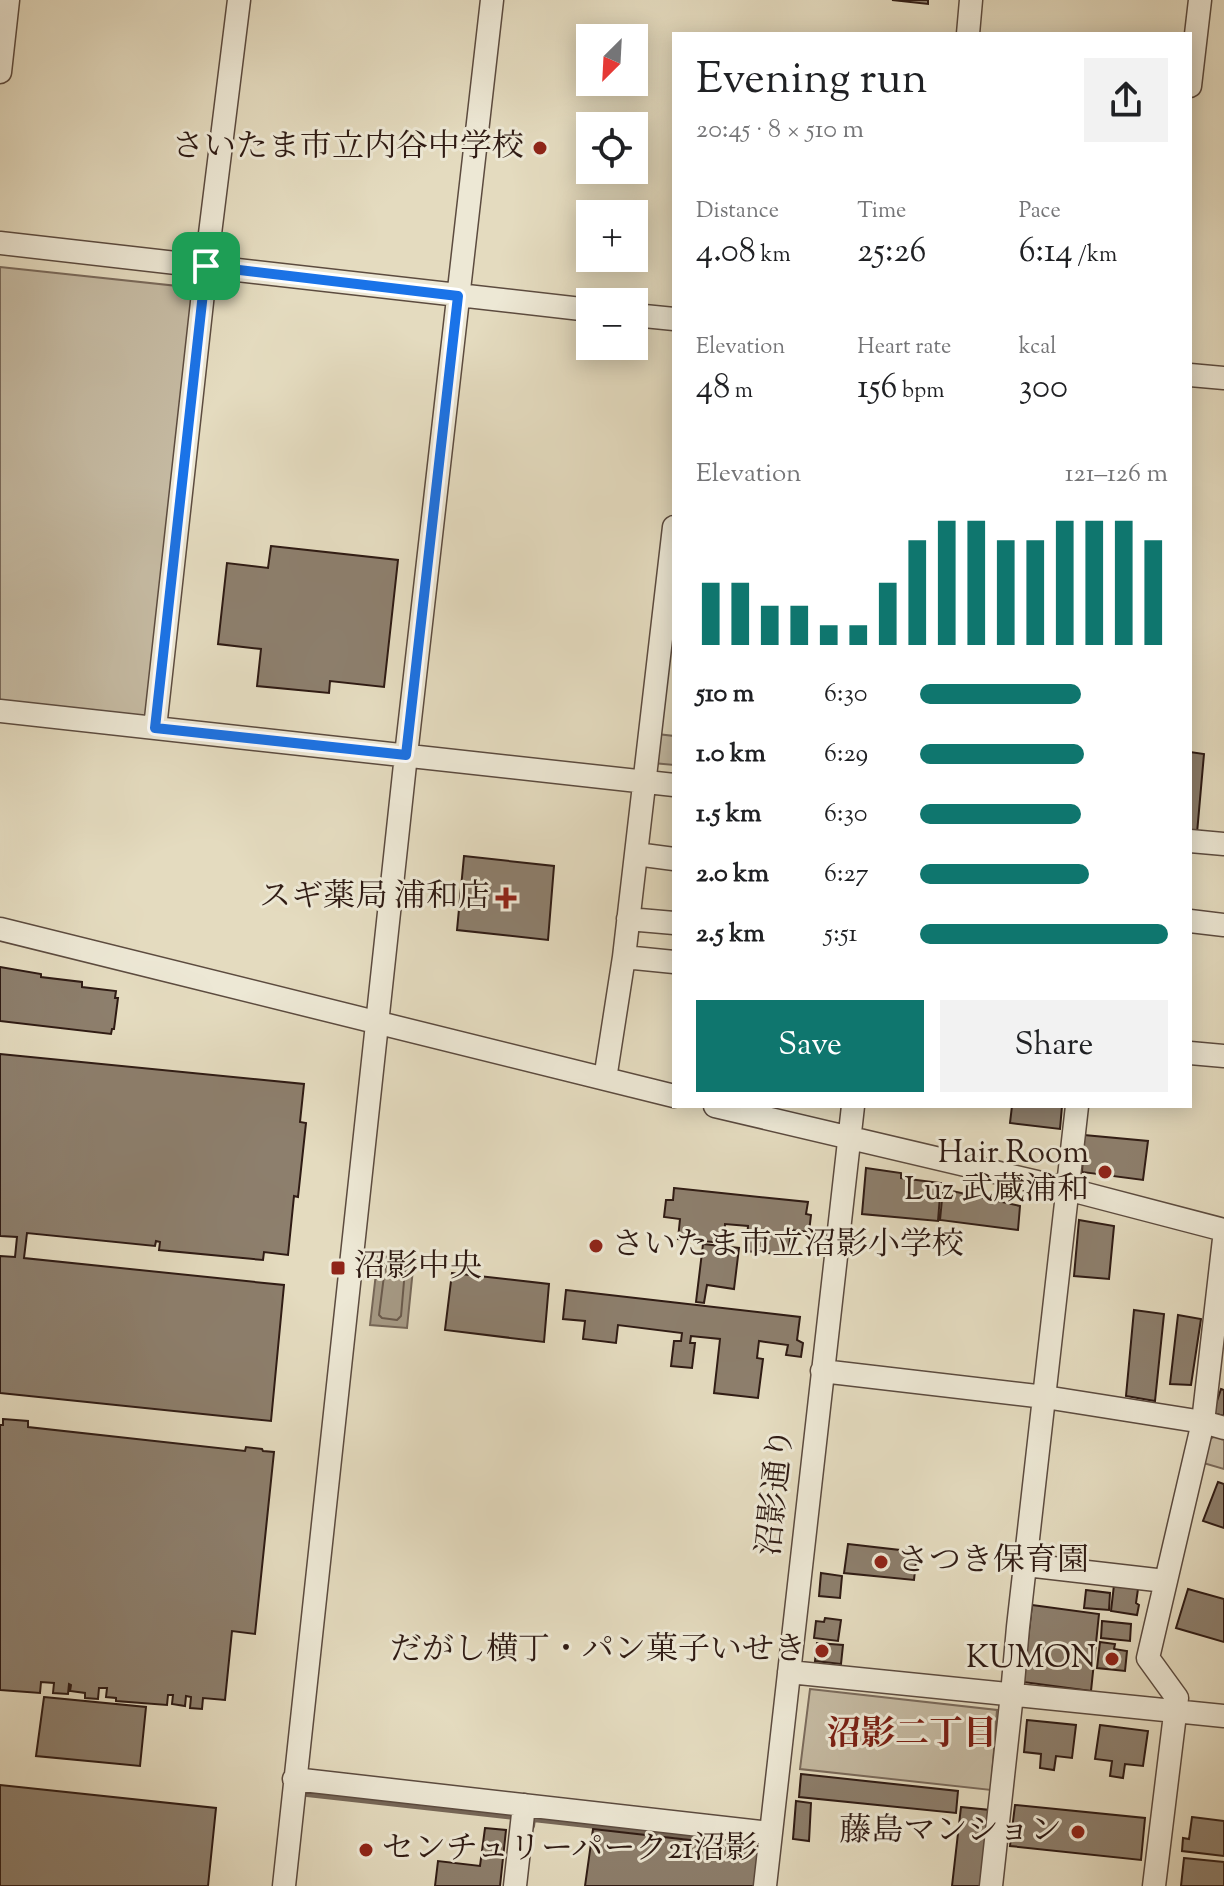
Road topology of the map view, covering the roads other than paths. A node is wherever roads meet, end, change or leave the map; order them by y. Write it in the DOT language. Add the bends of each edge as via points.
graph roads {
  1 [pos="8,0"];
  2 [pos="239,0"];
  3 [pos="492,0"];
  4 [pos="971,0"];
  5 [pos="1200,0"];
  6 [pos="968,32"];
  7 [pos="1192,69"];
  8 [pos="0,72"];
  9 [pos="0,243"];
  10 [pos="206,266"];
  11 [pos="458,296"];
  12 [pos="576,309"];
  13 [pos="648,316"];
  14 [pos="672,319"];
  15 [pos="1192,375"];
  16 [pos="1224,378"];
  17 [pos="672,544"];
  18 [pos="0,711"];
  19 [pos="155,728"];
  20 [pos="406,755"];
  21 [pos="644,781"];
  22 [pos="672,785"];
  23 [pos="1192,841"];
  24 [pos="1224,844"];
  25 [pos="636,854"];
  26 [pos="672,859"];
  27 [pos="628,919"];
  28 [pos="1192,921"];
  29 [pos="672,923"];
  30 [pos="1224,925"];
  31 [pos="0,929"];
  32 [pos="624,957"];
  33 [pos="672,962"];
  34 [pos="378,1023"];
  35 [pos="1192,1053"];
  36 [pos="1224,1056"];
  37 [pos="605,1079"];
  38 [pos="672,1096"];
  39 [pos="723,1108"];
  40 [pos="853,1108"];
  41 [pos="1077,1108"];
  42 [pos="848,1139"];
  43 [pos="1067,1189"];
  44 [pos="1224,1230"];
  45 [pos="1224,1239"];
  46 [pos="822,1371"];
  47 [pos="1045,1397"];
  48 [pos="1213,1425"];
  49 [pos="1026,1565"];
  50 [pos="1165,1581"];
  51 [pos="789,1672"];
  52 [pos="1012,1694"];
  53 [pos="1175,1710"];
  54 [pos="1224,1716"];
  55 [pos="294,1779"];
  56 [pos="524,1805"];
  57 [pos="770,1833"];
  58 [pos="284,1886"];
  59 [pos="515,1886"];
  60 [pos="765,1886"];
  61 [pos="991,1886"];
  62 [pos="1154,1886"];
  1 -- 8 [label="street"];
  2 -- 10 [label="street"];
  3 -- 11 [label="street"];
  4 -- 6 [label="street"];
  5 -- 7 [label="street"];
  9 -- 10 [label="street"];
  10 -- 11 [label="street"];
  10 -- 19 [label="street"];
  11 -- 12 [label="street"];
  11 -- 20 [label="street"];
  13 -- 14 [label="street"];
  15 -- 16 [label="street"];
  17 -- 21 [label="street"];
  18 -- 19 [label="street"];
  19 -- 20 [label="street"];
  20 -- 21 [label="street"];
  20 -- 34 [label="street"];
  21 -- 22 [label="street"];
  21 -- 25 [label="street"];
  23 -- 24 [label="street"];
  25 -- 26 [label="street"];
  25 -- 27 [label="street"];
  27 -- 29 [label="street"];
  27 -- 32 [label="street"];
  28 -- 30 [label="street"];
  31 -- 34 [label="street"];
  32 -- 33 [label="street"];
  32 -- 37 [label="street"];
  34 -- 37 [label="street"];
  34 -- 55 [label="street"];
  35 -- 36 [label="street"];
  37 -- 38 [label="street"];
  39 -- 42 [label="street"];
  40 -- 42 [label="street, 沼影通り"];
  41 -- 43 [label="street"];
  42 -- 43 [label="street"];
  42 -- 46 [label="street, 沼影通り"];
  43 -- 44 [label="street"];
  43 -- 47 [label="street"];
  45 -- 48 [label="street"];
  46 -- 47 [label="street"];
  46 -- 51 [label="street, 沼影通り"];
  47 -- 48 [label="street"];
  47 -- 49 [label="street"];
  48 -- 50 [label="street"];
  49 -- 50 [label="street"];
  49 -- 52 [label="street"];
  50 -- 53 [label="street" via="1148,1658 1177,1698"];
  51 -- 52 [label="street"];
  51 -- 57 [label="street, 沼影通り"];
  52 -- 53 [label="street"];
  52 -- 61 [label="street"];
  53 -- 54 [label="street"];
  53 -- 62 [label="street"];
  55 -- 56 [label="street"];
  55 -- 58 [label="street"];
  56 -- 57 [label="street"];
  56 -- 59 [label="street"];
  57 -- 60 [label="street, 沼影通り"];
}
